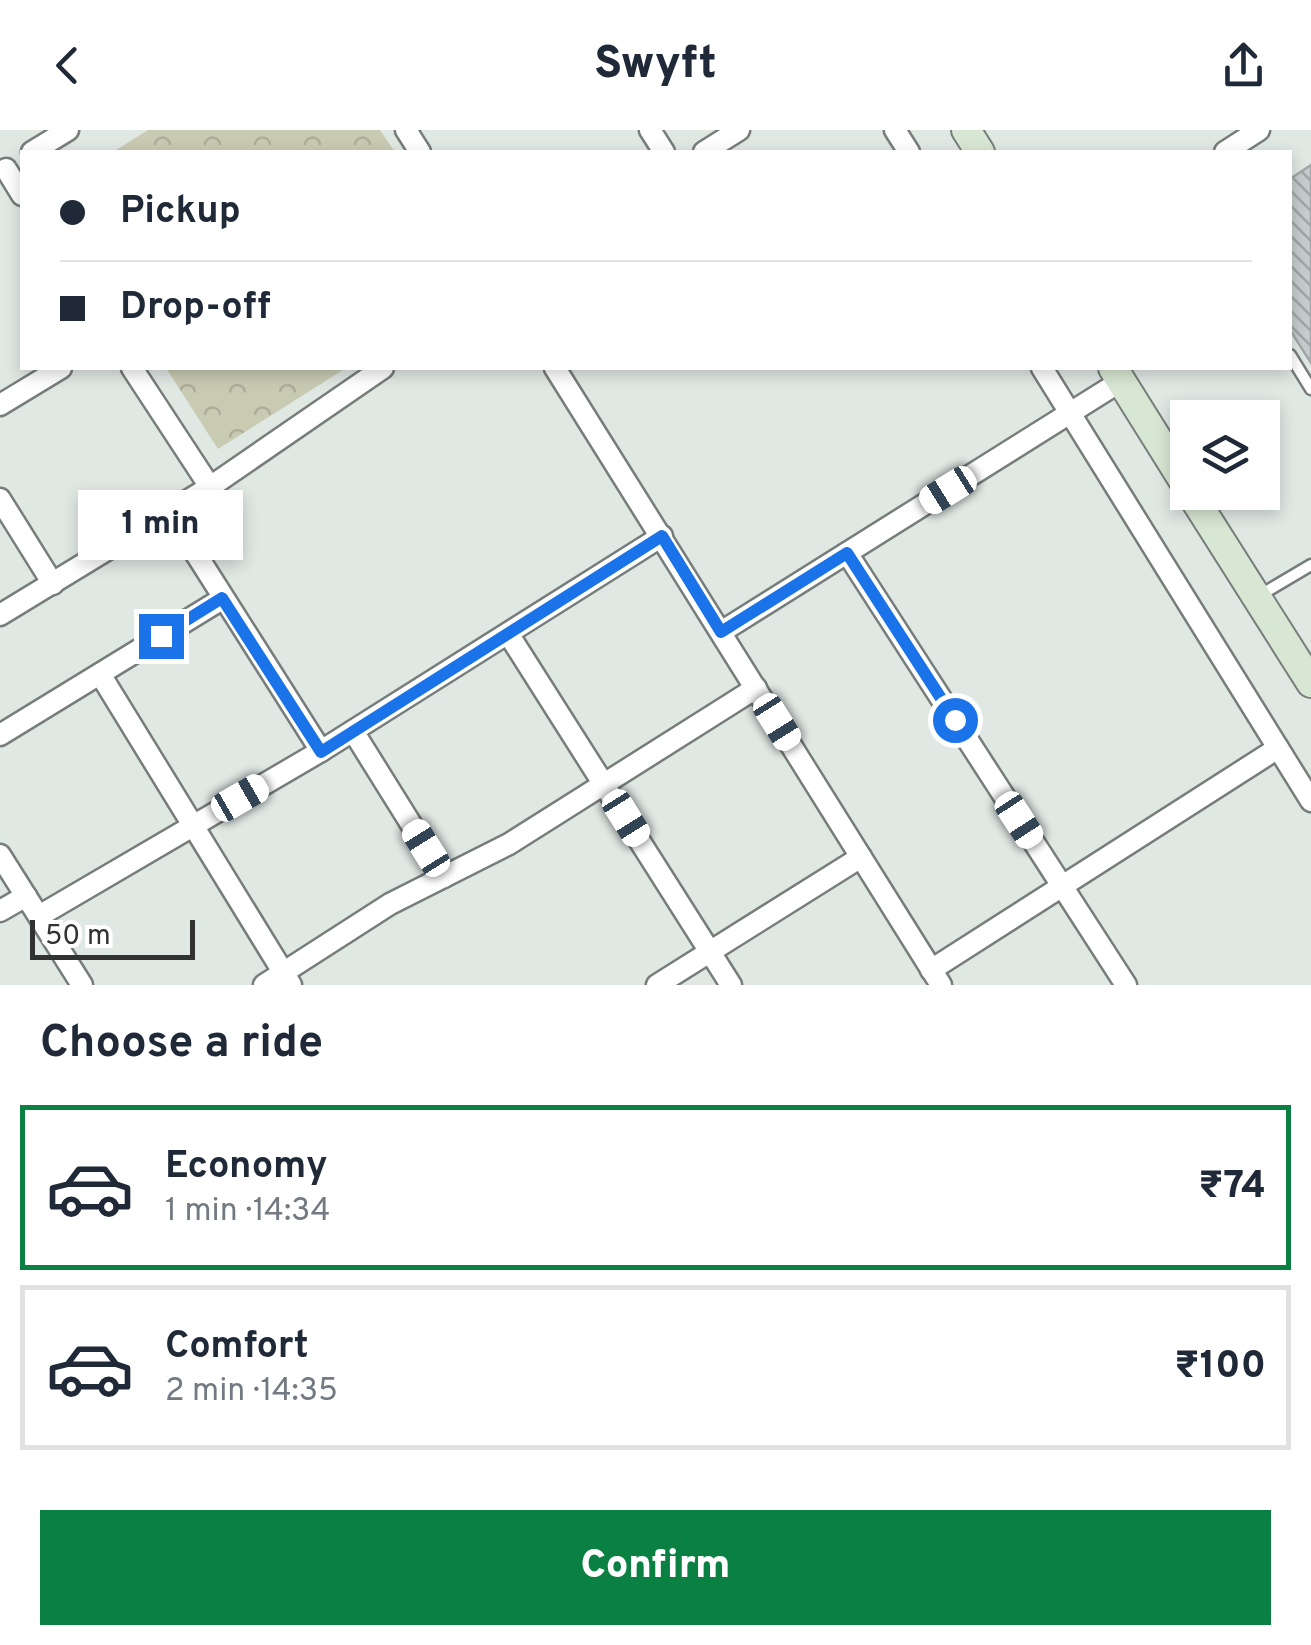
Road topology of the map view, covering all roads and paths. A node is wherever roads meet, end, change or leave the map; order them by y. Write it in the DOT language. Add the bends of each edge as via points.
graph roads {
  1 [pos="68,130"];
  2 [pos="739,130"];
  3 [pos="1259,130"];
  4 [pos="35,150"];
  5 [pos="707,150"];
  6 [pos="1228,150"];
  7 [pos="9,167"];
  8 [pos="20,191"];
  9 [pos="1292,359"];
  10 [pos="59,370"];
  11 [pos="133,370"];
  12 [pos="380,370"];
  13 [pos="556,370"];
  14 [pos="1043,370"];
  15 [pos="1117,374"];
  16 [pos="1311,389"];
  17 [pos="0,405"];
  18 [pos="1070,413"];
  19 [pos="1170,459"];
  20 [pos="210,488"];
  21 [pos="0,499"];
  22 [pos="1201,510"];
  23 [pos="170,512"];
  24 [pos="662,536"];
  25 [pos="847,553"];
  26 [pos="1311,565"];
  27 [pos="52,584"];
  28 [pos="222,598"];
  29 [pos="1256,598"];
  30 [pos="0,615"];
  31 [pos="721,632"];
  32 [pos="509,635"];
  33 [pos="100,674"];
  34 [pos="1311,683"];
  35 [pos="756,688"];
  36 [pos="354,731"];
  37 [pos="0,736"];
  38 [pos="1278,748"];
  39 [pos="321,752"];
  40 [pos="604,784"];
  41 [pos="1311,801"];
  42 [pos="192,826"];
  43 [pos="0,855"];
  44 [pos="861,857"];
  45 [pos="444,877"];
  46 [pos="1062,886"];
  47 [pos="26,896"];
  48 [pos="0,911"];
  49 [pos="39,916"];
  50 [pos="710,952"];
  51 [pos="936,978"];
  52 [pos="287,979"];
  53 [pos="82,985"];
  54 [pos="264,985"];
  55 [pos="657,985"];
  56 [pos="731,985"];
  57 [pos="1126,985"];
  1 -- 4 [label="street"];
  2 -- 5 [label="street"];
  3 -- 6 [label="street"];
  7 -- 8 [label="street"];
  9 -- 16 [label="lane"];
  10 -- 17 [label="street"];
  11 -- 20 [label="street"];
  12 -- 20 [label="street"];
  13 -- 24 [label="street"];
  14 -- 18 [label="street"];
  15 -- 18 [label="street"];
  15 -- 19 [label="street"];
  18 -- 25 [label="street"];
  18 -- 38 [label="street"];
  20 -- 23 [label="street"];
  21 -- 27 [label="street"];
  22 -- 29 [label="street"];
  23 -- 27 [label="street"];
  23 -- 28 [label="street"];
  24 -- 31 [label="street"];
  24 -- 32 [label="street"];
  25 -- 31 [label="street"];
  25 -- 46 [label="street"];
  26 -- 29 [label="lane"];
  27 -- 30 [label="street"];
  28 -- 33 [label="street"];
  28 -- 39 [label="street"];
  29 -- 34 [label="street"];
  31 -- 35 [label="street"];
  32 -- 36 [label="street"];
  32 -- 40 [label="street"];
  33 -- 37 [label="street"];
  33 -- 42 [label="street"];
  35 -- 40 [label="street"];
  35 -- 44 [label="street"];
  36 -- 39 [label="street"];
  36 -- 45 [label="street"];
  38 -- 41 [label="street"];
  38 -- 46 [label="street"];
  39 -- 42 [label="street"];
  40 -- 45 [label="street"];
  40 -- 50 [label="street"];
  42 -- 49 [label="street"];
  42 -- 52 [label="street"];
  43 -- 47 [label="street"];
  44 -- 50 [label="street"];
  44 -- 51 [label="street"];
  45 -- 52 [label="street" via="390,904"];
  46 -- 51 [label="street"];
  46 -- 57 [label="street"];
  47 -- 48 [label="street"];
  47 -- 49 [label="street"];
  49 -- 53 [label="street"];
  50 -- 55 [label="street"];
  50 -- 56 [label="street"];
  52 -- 54 [label="street"];
}
